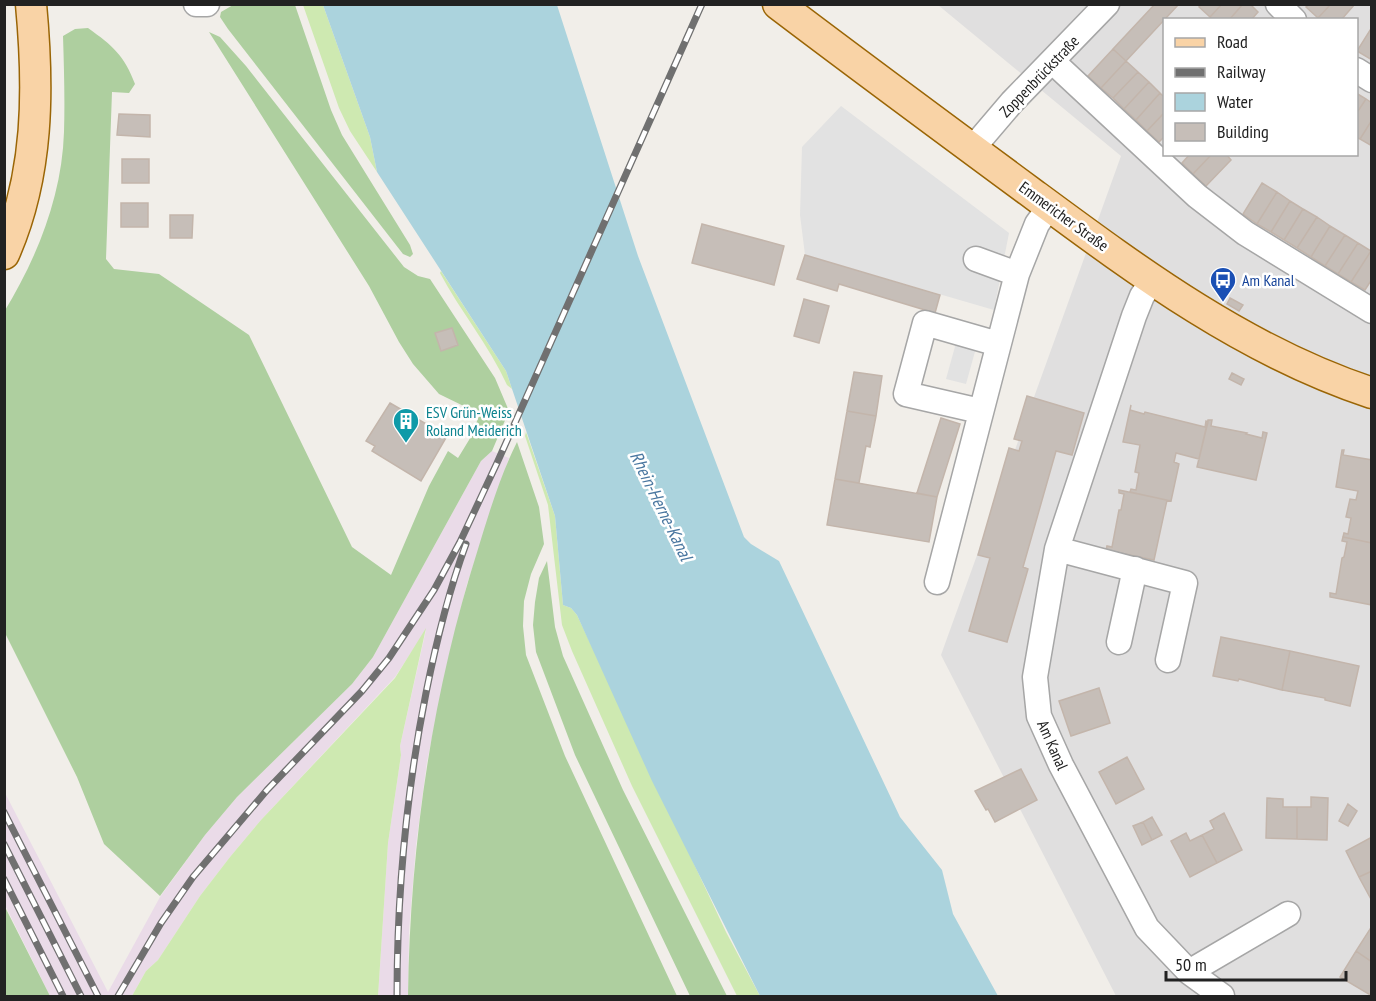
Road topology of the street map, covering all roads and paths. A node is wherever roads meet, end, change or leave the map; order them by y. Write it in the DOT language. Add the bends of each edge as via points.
graph roads {
  1 [pos="31,4"];
  2 [pos="196,4"];
  3 [pos="207,4"];
  4 [pos="778,4"];
  5 [pos="1107,4"];
  6 [pos="1278,4"];
  7 [pos="1292,18"];
  8 [pos="1052,61"];
  9 [pos="1358,71"];
  10 [pos="1371,80"];
  11 [pos="972,149"];
  12 [pos="1050,206"];
  13 [pos="4,254"];
  14 [pos="976,259"];
  15 [pos="1017,274"];
  16 [pos="1153,280"];
  17 [pos="1371,311"];
  18 [pos="998,344"];
  19 [pos="1371,393"];
  20 [pos="980,411"];
  21 [pos="1057,549"];
  22 [pos="1135,569"];
  23 [pos="936,582"];
  24 [pos="1119,642"];
  25 [pos="1168,660"];
  26 [pos="1288,914"];
  27 [pos="1189,972"];
  28 [pos="1222,996"];
  1 -- 13 [label="main road" via="35,129 28,181"];
  2 -- 3 [label="street"];
  4 -- 11 [label="main road, Emmericher Straße"];
  5 -- 8 [label="street, Zoppenbrückstraße"];
  6 -- 7 [label="street"];
  8 -- 11 [label="street, Zoppenbrückstraße"];
  8 -- 17 [label="street" via="1197,196 1245,233"];
  9 -- 10 [label="street"];
  11 -- 12 [label="main road, Emmericher Straße"];
  12 -- 15 [label="street" via="1037,224"];
  12 -- 16 [label="main road, Emmericher Straße"];
  14 -- 15 [label="street"];
  15 -- 18 [label="street"];
  16 -- 19 [label="main road, Emmericher Straße" via="1266,348"];
  16 -- 21 [label="street, Am Kanal" via="1134,316"];
  18 -- 20 [label="street"];
  18 -- 20 [label="street" via="925,323 906,394"];
  20 -- 23 [label="street"];
  21 -- 22 [label="street"];
  21 -- 27 [label="street, Am Kanal" via="1035,677 1039,716 1147,928"];
  22 -- 24 [label="street"];
  22 -- 25 [label="street" via="1185,583"];
  26 -- 27 [label="street"];
  27 -- 28 [label="street, Am Kanal"];
}
